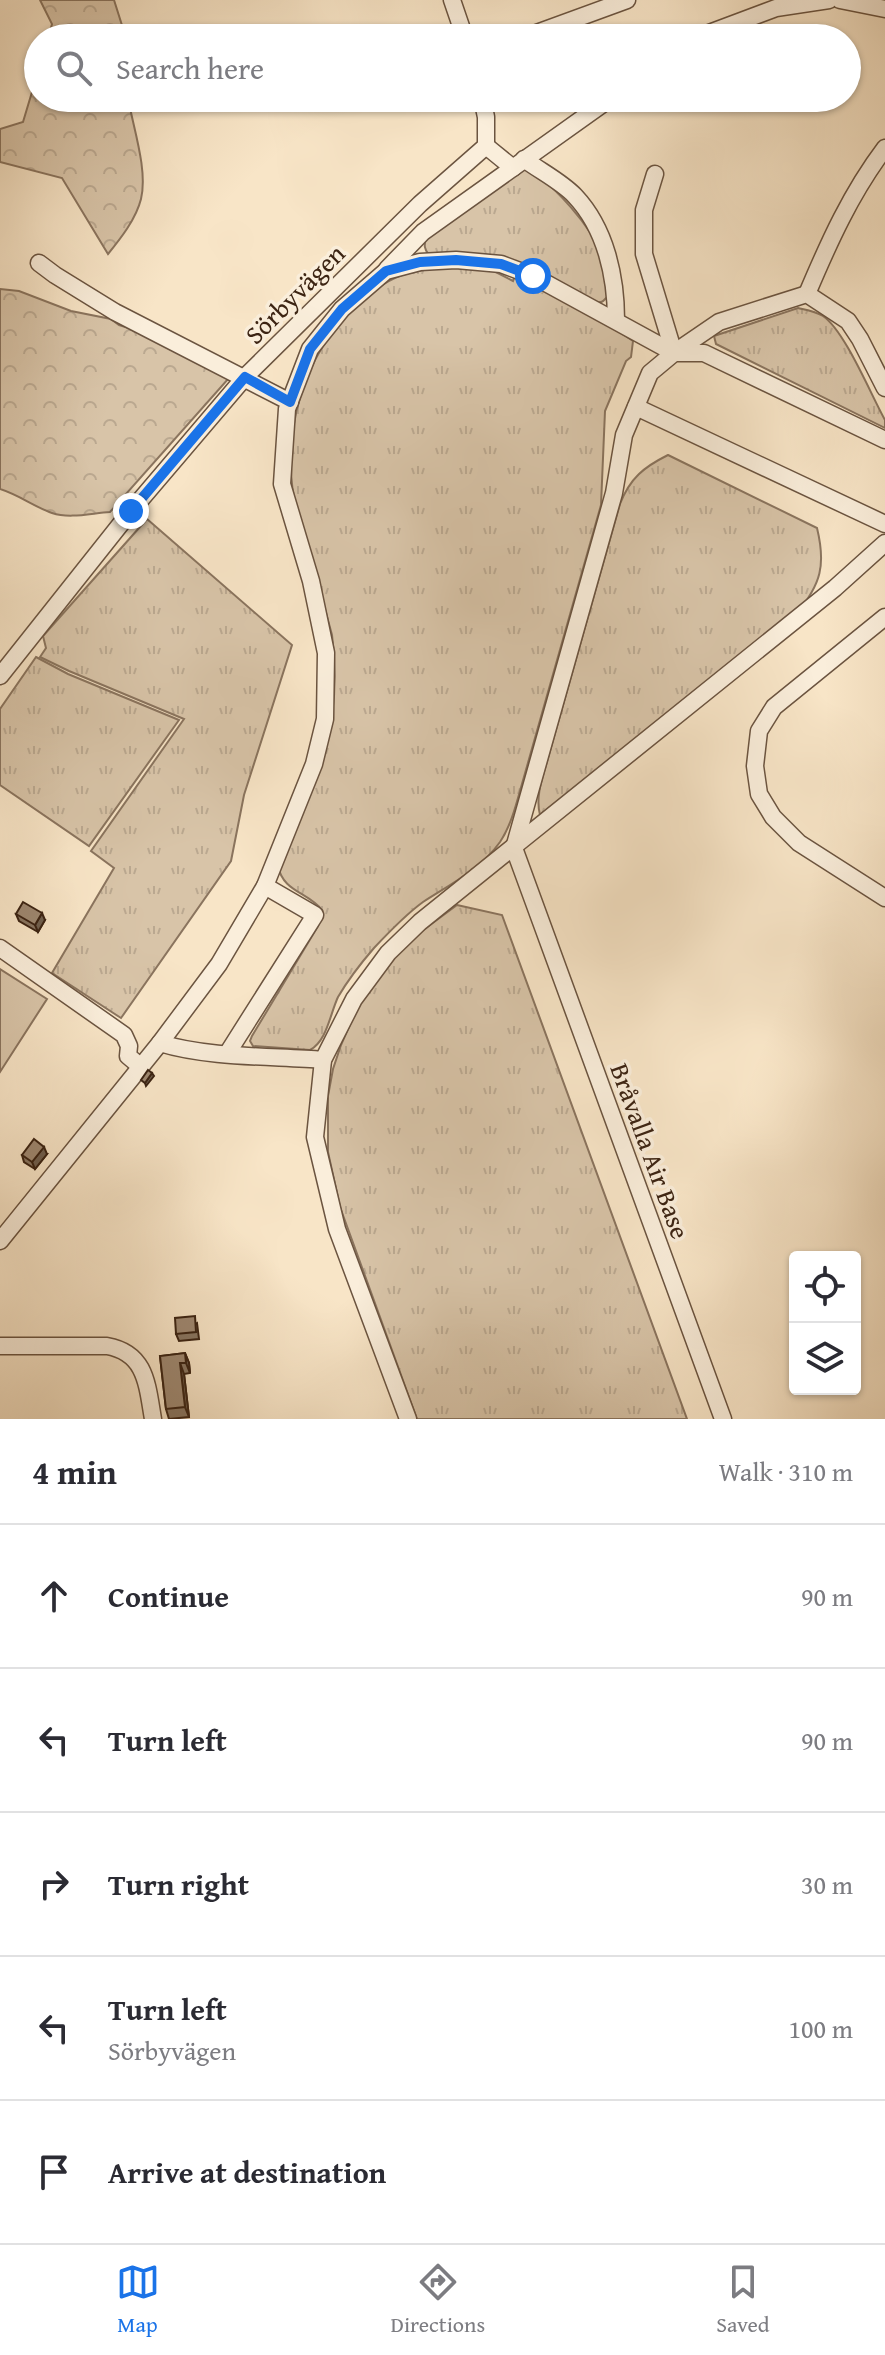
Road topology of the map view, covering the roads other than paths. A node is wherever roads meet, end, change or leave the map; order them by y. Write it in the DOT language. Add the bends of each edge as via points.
graph roads {
  1 [pos="452,0"];
  2 [pos="627,0"];
  3 [pos="829,0"];
  4 [pos="840,0"];
  5 [pos="885,9"];
  6 [pos="460,24"];
  7 [pos="561,24"];
  8 [pos="733,24"];
  9 [pos="485,112"];
  10 [pos="591,112"];
  11 [pos="486,146"];
  12 [pos="885,148"];
  13 [pos="518,164"];
  14 [pos="655,174"];
  15 [pos="39,263"];
  16 [pos="386,271"];
  17 [pos="807,294"];
  18 [pos="616,320"];
  19 [pos="674,353"];
  20 [pos="245,377"];
  21 [pos="885,388"];
  22 [pos="290,402"];
  23 [pos="636,407"];
  24 [pos="885,440"];
  25 [pos="885,524"];
  26 [pos="885,543"];
  27 [pos="885,617"];
  28 [pos="0,676"];
  29 [pos="514,848"];
  30 [pos="265,886"];
  31 [pos="885,898"];
  32 [pos="0,948"];
  33 [pos="160,1043"];
  34 [pos="227,1054"];
  35 [pos="323,1060"];
  36 [pos="140,1066"];
  37 [pos="0,1241"];
  38 [pos="0,1346"];
  39 [pos="153,1419"];
  40 [pos="408,1419"];
  41 [pos="723,1419"];
  1 -- 6 [label="street"];
  2 -- 7 [label="street"];
  3 -- 8 [label="street" via="776,8"];
  4 -- 5 [label="street"];
  9 -- 11 [label="street"];
  10 -- 13 [label="street"];
  11 -- 13 [label="street"];
  11 -- 20 [label="street, Sörbyvägen"];
  12 -- 17 [label="street" via="833,230"];
  13 -- 16 [label="street" via="423,232"];
  13 -- 18 [label="street" via="575,196 601,234 616,290"];
  14 -- 19 [label="street" via="644,210 644,254"];
  15 -- 20 [label="street" via="115,312"];
  16 -- 18 [label="street" via="444,260 501,264"];
  16 -- 22 [label="street" via="342,309 310,349"];
  17 -- 19 [label="street" via="719,322"];
  17 -- 21 [label="street" via="848,321"];
  18 -- 19 [label="street"];
  19 -- 23 [label="street" via="650,373"];
  19 -- 24 [label="street" via="704,353"];
  20 -- 22 [label="street"];
  20 -- 28 [label="street, Sörbyvägen"];
  22 -- 30 [label="street" via="282,484 326,653 325,719 314,764"];
  23 -- 25 [label="street"];
  23 -- 29 [label="street" via="624,435 614,493"];
  26 -- 29 [label="street"];
  27 -- 31 [label="street" via="774,707 759,731 755,766 759,794 773,817 799,843"];
  29 -- 35 [label="street" via="388,953 354,999"];
  29 -- 41 [label="street, Bråvalla Air Base"];
  30 -- 33 [label="street" via="219,964"];
  30 -- 34 [label="street" via="315,915"];
  32 -- 36 [label="street" via="124,1035 128,1056"];
  33 -- 34 [label="street"];
  33 -- 36 [label="street"];
  34 -- 35 [label="street"];
  35 -- 40 [label="street" via="315,1137 337,1229"];
  36 -- 37 [label="street"];
  38 -- 39 [label="street" via="123,1349 136,1359"];
}
